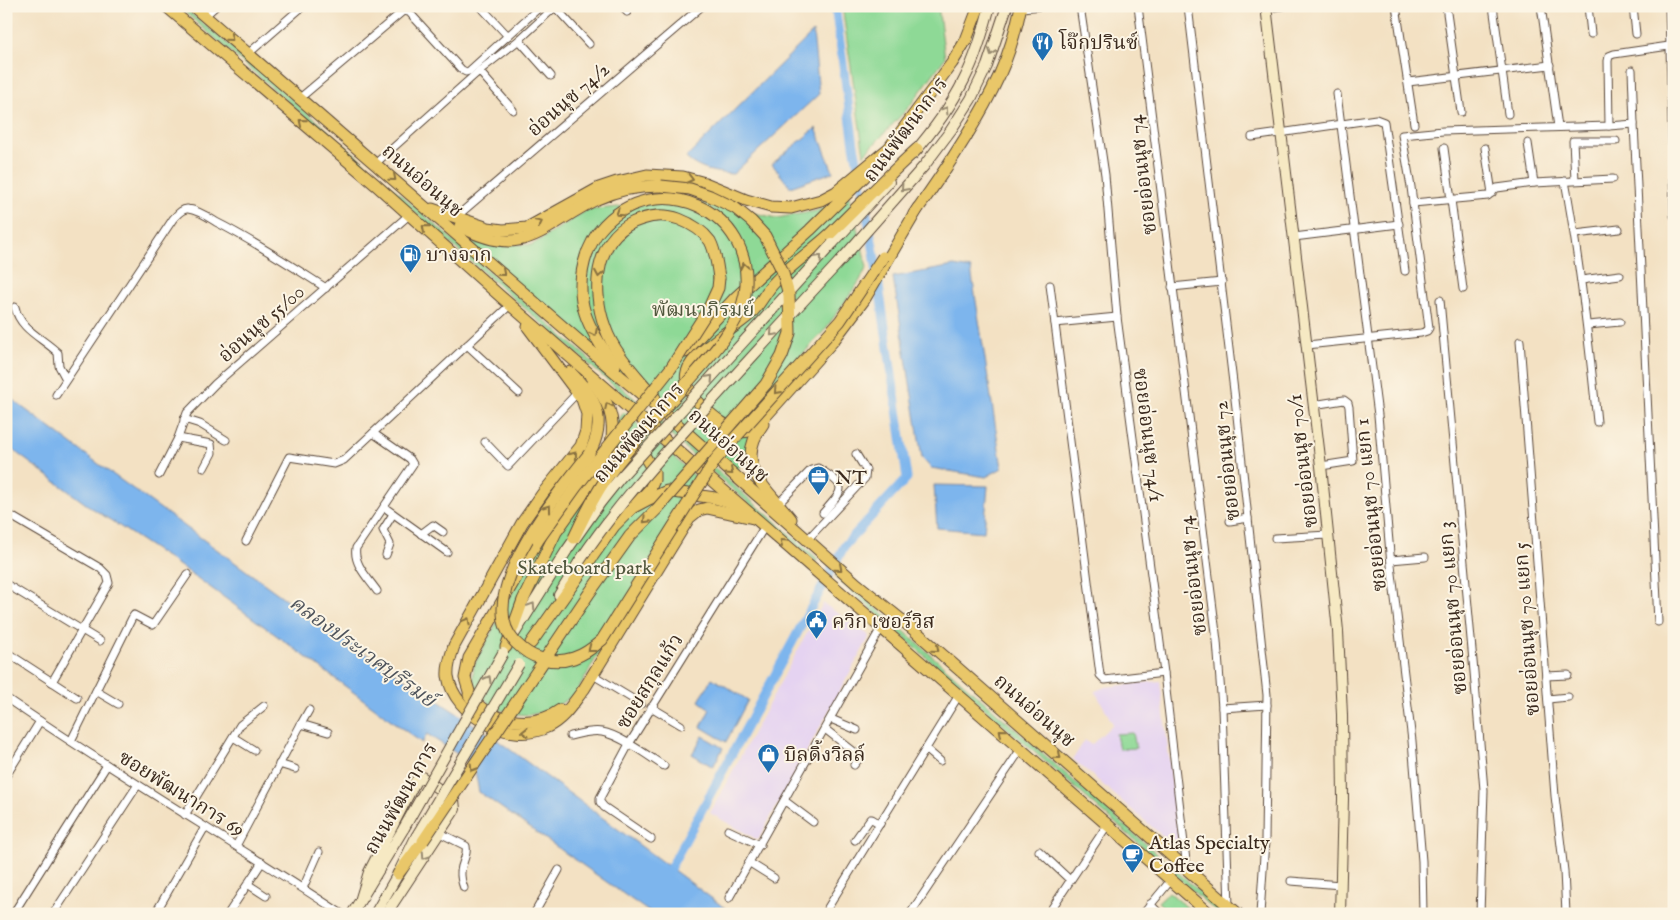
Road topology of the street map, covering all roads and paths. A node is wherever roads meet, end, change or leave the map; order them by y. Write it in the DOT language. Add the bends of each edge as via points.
graph roads {
  1 [pos="166,6"];
  2 [pos="193,6"];
  3 [pos="216,6"];
  4 [pos="303,6"];
  5 [pos="480,6"];
  6 [pos="541,6"];
  7 [pos="702,6"];
  8 [pos="978,6"];
  9 [pos="990,6"];
  10 [pos="1008,6"];
  11 [pos="1043,6"];
  12 [pos="1080,6"];
  13 [pos="1138,6"];
  14 [pos="1188,6"];
  15 [pos="1282,6"];
  16 [pos="1396,6"];
  17 [pos="1446,6"];
  18 [pos="1493,6"];
  19 [pos="1541,6"];
  20 [pos="1588,6"];
  21 [pos="1634,6"];
  22 [pos="1669,6"];
  23 [pos="556,7"];
  24 [pos="1021,7"];
  25 [pos="1266,7"];
  26 [pos="205,16"];
  27 [pos="1591,34"];
  28 [pos="1636,34"];
  29 [pos="508,36"];
  30 [pos="518,40"];
  31 [pos="589,44"];
  32 [pos="1670,46"];
  33 [pos="249,53"];
  34 [pos="1550,65"];
  35 [pos="1632,70"];
  36 [pos="479,71"];
  37 [pos="1502,71"];
  38 [pos="551,76"];
  39 [pos="1456,76"];
  40 [pos="1408,82"];
  41 [pos="1337,94"];
  42 [pos="300,98"];
  43 [pos="513,110"];
  44 [pos="1461,112"];
  45 [pos="1508,114"];
  46 [pos="1340,124"];
  47 [pos="1414,124"];
  48 [pos="1634,124"];
  49 [pos="1609,126"];
  50 [pos="1558,127"];
  51 [pos="1281,133"];
  52 [pos="1252,137"];
  53 [pos="1616,141"];
  54 [pos="1528,143"];
  55 [pos="1444,148"];
  56 [pos="1485,148"];
  57 [pos="917,149"];
  58 [pos="376,163"];
  59 [pos="1673,163"];
  60 [pos="1613,179"];
  61 [pos="1565,180"];
  62 [pos="1575,180"];
  63 [pos="1534,183"];
  64 [pos="849,187"];
  65 [pos="1492,193"];
  66 [pos="1451,200"];
  67 [pos="1413,203"];
  68 [pos="425,207"];
  69 [pos="855,213"];
  70 [pos="410,215"];
  71 [pos="1674,216"];
  72 [pos="456,217"];
  73 [pos="1399,224"];
  74 [pos="1619,229"];
  75 [pos="1354,230"];
  76 [pos="1575,234"];
  77 [pos="1294,237"];
  78 [pos="884,260"];
  79 [pos="1405,271"];
  80 [pos="1620,275"];
  81 [pos="1582,280"];
  82 [pos="1222,282"];
  83 [pos="1050,284"];
  84 [pos="1172,287"];
  85 [pos="326,288"];
  86 [pos="1463,289"];
  87 [pos="500,296"];
  88 [pos="1440,300"];
  89 [pos="509,306"];
  90 [pos="15,307"];
  91 [pos="1117,318"];
  92 [pos="1620,322"];
  93 [pos="1055,323"];
  94 [pos="1588,325"];
  95 [pos="541,336"];
  96 [pos="1368,338"];
  97 [pos="1520,341"];
  98 [pos="467,345"];
  99 [pos="1306,345"];
  100 [pos="671,368"];
  101 [pos="66,379"];
  102 [pos="578,392"];
  103 [pos="519,393"];
  104 [pos="640,393"];
  105 [pos="56,395"];
  106 [pos="1314,404"];
  107 [pos="778,405"];
  108 [pos="669,416"];
  109 [pos="184,420"];
  110 [pos="1597,422"];
  111 [pos="373,433"];
  112 [pos="178,438"];
  113 [pos="226,440"];
  114 [pos="485,442"];
  115 [pos="856,454"];
  116 [pos="1321,466"];
  117 [pos="204,468"];
  118 [pos="601,469"];
  119 [pos="159,475"];
  120 [pos="779,503"];
  121 [pos="742,506"];
  122 [pos="384,507"];
  123 [pos="632,508"];
  124 [pos="6,513"];
  125 [pos="823,513"];
  126 [pos="393,514"];
  127 [pos="1248,518"];
  128 [pos="761,522"];
  129 [pos="1230,522"];
  130 [pos="443,532"];
  131 [pos="421,534"];
  132 [pos="1328,535"];
  133 [pos="574,538"];
  134 [pos="1275,538"];
  135 [pos="806,539"];
  136 [pos="246,541"];
  137 [pos="447,552"];
  138 [pos="386,554"];
  139 [pos="1425,557"];
  140 [pos="1391,560"];
  141 [pos="188,574"];
  142 [pos="6,584"];
  143 [pos="377,591"];
  144 [pos="1658,622"];
  145 [pos="881,628"];
  146 [pos="80,630"];
  147 [pos="100,641"];
  148 [pos="531,643"];
  149 [pos="454,646"];
  150 [pos="505,650"];
  151 [pos="6,652"];
  152 [pos="1164,673"];
  153 [pos="593,674"];
  154 [pos="1568,675"];
  155 [pos="1546,676"];
  156 [pos="52,682"];
  157 [pos="96,691"];
  158 [pos="959,695"];
  159 [pos="1568,697"];
  160 [pos="6,698"];
  161 [pos="77,698"];
  162 [pos="471,698"];
  163 [pos="578,698"];
  164 [pos="1548,699"];
  165 [pos="118,704"];
  166 [pos="641,704"];
  167 [pos="1267,705"];
  168 [pos="264,706"];
  169 [pos="652,707"];
  170 [pos="1222,708"];
  171 [pos="309,710"];
  172 [pos="831,719"];
  173 [pos="40,721"];
  174 [pos="301,724"];
  175 [pos="681,725"];
  176 [pos="825,730"];
  177 [pos="857,730"];
  178 [pos="328,732"];
  179 [pos="570,736"];
  180 [pos="233,737"];
  181 [pos="71,741"];
  182 [pos="629,744"];
  183 [pos="926,748"];
  184 [pos="1021,749"];
  185 [pos="254,750"];
  186 [pos="940,761"];
  187 [pos="279,764"];
  188 [pos="107,765"];
  189 [pos="854,765"];
  190 [pos="664,766"];
  191 [pos="296,769"];
  192 [pos="7,771"];
  193 [pos="137,786"];
  194 [pos="785,801"];
  195 [pos="185,815"];
  196 [pos="813,822"];
  197 [pos="880,824"];
  198 [pos="1108,824"];
  199 [pos="205,827"];
  200 [pos="728,830"];
  201 [pos="440,833"];
  202 [pos="420,839"];
  203 [pos="651,839"];
  204 [pos="855,840"];
  205 [pos="760,845"];
  206 [pos="236,846"];
  207 [pos="1039,851"];
  208 [pos="319,852"];
  209 [pos="262,862"];
  210 [pos="750,862"];
  211 [pos="1187,869"];
  212 [pos="560,870"];
  213 [pos="398,874"];
  214 [pos="774,878"];
  215 [pos="1070,880"];
  216 [pos="1171,880"];
  217 [pos="1291,881"];
  218 [pos="249,884"];
  219 [pos="1341,885"];
  220 [pos="303,888"];
  221 [pos="464,888"];
  222 [pos="266,896"];
  223 [pos="362,898"];
  224 [pos="730,898"];
  225 [pos="1150,904"];
  226 [pos="1234,910"];
  227 [pos="13,914"];
  228 [pos="53,914"];
  229 [pos="155,914"];
  230 [pos="228,914"];
  231 [pos="342,914"];
  232 [pos="352,914"];
  233 [pos="375,914"];
  234 [pos="386,914"];
  235 [pos="534,914"];
  236 [pos="824,914"];
  237 [pos="910,914"];
  238 [pos="1048,914"];
  239 [pos="1143,914"];
  240 [pos="1160,914"];
  241 [pos="1210,914"];
  242 [pos="1260,914"];
  243 [pos="1340,914"];
  244 [pos="1423,914"];
  245 [pos="1480,914"];
  246 [pos="1566,914"];
  70 -- 1 [label="main road, ถนนอ่อนนุช, one-way"];
  2 -- 26 [label="main road, ถนนอ่อนนุช"];
  3 -- 26 [label="street"];
  4 -- 33 [label="street"];
  5 -- 29 [label="street"];
  6 -- 29 [label="street"];
  7 -- 72 [label="street, อ่อนนุช 74/2"];
  8 -- 64 [label="main road" via="966,40 952,63 884,153"];
  57 -- 9 [label="main road, ถนนพัฒนาการ, one-way" via="964,80"];
  10 -- 148 [label="main road, ถนนพัฒนาการ, one-way, bridge" via="987,66 951,130 858,241 630,492 579,562"];
  11 -- 24 [label="street"];
  12 -- 91 [label="street, ซอยอ่อนนุช 74/1" via="1105,175"];
  13 -- 84 [label="street, ซอยอ่อนนุช 74"];
  14 -- 82 [label="street, ซอยอ่อนนุช 72"];
  15 -- 25 [label="street"];
  16 -- 40 [label="street"];
  17 -- 39 [label="street"];
  18 -- 37 [label="street"];
  19 -- 34 [label="street"];
  20 -- 27 [label="street"];
  21 -- 28 [label="street"];
  22 -- 32 [label="street"];
  23 -- 30 [label="street"];
  23 -- 31 [label="street"];
  24 -- 78 [label="main road" via="1000,74 983,109"];
  25 -- 51 [label="main road, ซอยอ่อนนุช 70/1"];
  26 -- 33 [label="main road, ถนนอ่อนนุช, one-way"];
  29 -- 42 [label="street" via="466,72 409,12 403,11"];
  30 -- 36 [label="street"];
  30 -- 38 [label="street"];
  32 -- 49 [label="street" via="1609,56"];
  32 -- 59 [label="street"];
  33 -- 42 [label="main road, ถนนอ่อนนุช"];
  34 -- 37 [label="street"];
  34 -- 50 [label="street"];
  35 -- 48 [label="street"];
  36 -- 43 [label="street"];
  36 -- 58 [label="street"];
  37 -- 39 [label="street"];
  37 -- 45 [label="street"];
  39 -- 40 [label="street"];
  39 -- 44 [label="street"];
  40 -- 47 [label="street"];
  41 -- 46 [label="street, ซอยอ่อนนุช 70 แยก 1"];
  42 -- 58 [label="main road, ถนนอ่อนนุช"];
  46 -- 51 [label="street"];
  46 -- 73 [label="street" via="1376,119 1384,122"];
  46 -- 75 [label="street, ซอยอ่อนนุช 70 แยก 1"];
  48 -- 49 [label="street"];
  48 -- 144 [label="street"];
  49 -- 50 [label="street"];
  50 -- 67 [label="street" via="1402,135"];
  51 -- 52 [label="street"];
  51 -- 77 [label="main road, ซอยอ่อนนุช 70/1"];
  53 -- 62 [label="street" via="1573,141"];
  54 -- 63 [label="street"];
  55 -- 66 [label="street"];
  56 -- 65 [label="street"];
  57 -- 69 [label="main road"];
  58 -- 68 [label="main road, ถนนอ่อนนุช, one-way"];
  59 -- 71 [label="street"];
  60 -- 62 [label="street"];
  61 -- 62 [label="street"];
  61 -- 63 [label="street"];
  61 -- 76 [label="street"];
  63 -- 65 [label="street" via="1497,188"];
  72 -- 64 [label="main road, one-way" via="488,228 527,228 599,188 647,175 683,177 771,207 791,208 810,204"];
  64 -- 100 [label="main road, bridge" via="810,230 736,297"];
  65 -- 66 [label="street"];
  66 -- 67 [label="street"];
  66 -- 86 [label="street"];
  67 -- 96 [label="street" via="1427,331"];
  68 -- 72 [label="main road"];
  68 -- 104 [label="main road, ถนนอ่อนนุช, one-way"];
  68 -- 202 [label="main road, one-way, bridge" via="479,235 516,240 530,238 596,200 630,188 661,186 690,189 734,208 765,236 782,270 789,295 790,333 775,371 766,384 630,536"];
  69 -- 107 [label="main road" via="772,284 749,315 709,345 688,369 686,378 695,397 740,433 750,432"];
  133 -- 69 [label="main road, ถนนพัฒนาการ, one-way, bridge" via="620,478 832,244"];
  70 -- 85 [label="street, อ่อนนุช 55/00"];
  87 -- 70 [label="main road, ถนนอ่อนนุช, one-way"];
  73 -- 75 [label="street"];
  73 -- 79 [label="street"];
  74 -- 76 [label="street"];
  75 -- 77 [label="street"];
  75 -- 96 [label="street, ซอยอ่อนนุช 70 แยก 1"];
  76 -- 81 [label="street"];
  77 -- 99 [label="main road, ซอยอ่อนนุช 70/1"];
  78 -- 95 [label="main road, one-way, bridge" via="840,321 716,459 602,640 578,657 563,661 546,660 528,653 510,635 503,612 504,595 514,567 543,514 589,454 599,424 592,397"];
  78 -- 107 [label="main road" via="864,300"];
  80 -- 81 [label="street"];
  81 -- 94 [label="street"];
  82 -- 84 [label="street"];
  82 -- 127 [label="street, ซอยอ่อนนุช 72"];
  83 -- 93 [label="street"];
  84 -- 170 [label="street, ซอยอ่อนนุช 74" via="1216,632"];
  85 -- 101 [label="street" via="222,225 200,213 182,209"];
  85 -- 109 [label="street, อ่อนนุช 55/00" via="215,384"];
  87 -- 89 [label="main road"];
  87 -- 95 [label="main road, ถนนอ่อนนุช"];
  88 -- 245 [label="street, ซอยอ่อนนุช 70 แยก 3" via="1484,790"];
  89 -- 95 [label="main road"];
  89 -- 98 [label="street"];
  90 -- 101 [label="street" via="17,317 25,326 58,352 59,366"];
  91 -- 93 [label="street"];
  91 -- 152 [label="street, ซอยอ่อนนุช 74/1"];
  92 -- 94 [label="street"];
  93 -- 152 [label="street" via="1100,675 1105,680"];
  94 -- 110 [label="street"];
  95 -- 102 [label="main road"];
  118 -- 95 [label="main road, one-way" via="614,430 609,409 593,383"];
  95 -- 121 [label="main road, ถนนอ่อนนุช"];
  96 -- 99 [label="street"];
  96 -- 140 [label="street, ซอยอ่อนนุช 70 แยก 1"];
  97 -- 155 [label="street, ซอยอ่อนนุช 70 แยก 5"];
  98 -- 103 [label="street"];
  98 -- 111 [label="street"];
  99 -- 106 [label="main road, ซอยอ่อนนุช 70/1"];
  100 -- 108 [label="main road, one-way, bridge" via="708,310 718,288 716,257 710,242 696,227 669,216 647,217 627,224 613,237 604,254 598,282 600,308 614,346"];
  100 -- 162 [label="main road, bridge" via="538,540 469,658 465,678"];
  101 -- 105 [label="street"];
  102 -- 114 [label="street" via="508,466"];
  149 -- 102 [label="main road, one-way" via="522,523 581,446 587,414"];
  104 -- 108 [label="main road, ถนนอ่อนนุช"];
  133 -- 104 [label="main road, one-way, bridge" via="612,471 717,348 739,314 745,294 742,255 728,229 714,214 675,199 641,202 611,218 600,230 582,267 582,307 588,322 599,344"];
  106 -- 116 [label="main road, ซอยอ่อนนุช 70/1"];
  106 -- 116 [label="street" via="1344,400 1348,404 1353,461"];
  107 -- 120 [label="main road" via="755,438 752,468 766,491"];
  108 -- 135 [label="main road, ถนนอ่อนนุช, one-way"];
  109 -- 112 [label="street, อ่อนนุช 55/00"];
  109 -- 113 [label="street" via="200,424"];
  111 -- 122 [label="street" via="413,464"];
  111 -- 136 [label="street" via="339,463 289,456"];
  112 -- 117 [label="street" via="211,444 212,452"];
  112 -- 119 [label="street, อ่อนนุช 55/00"];
  115 -- 135 [label="street" via="866,470 865,478"];
  116 -- 132 [label="main road, ซอยอ่อนนุช 70/1"];
  118 -- 123 [label="main road" via="625,448 644,455 654,472 654,480"];
  118 -- 150 [label="main road" via="556,532 523,600"];
  120 -- 125 [label="street" via="811,470 818,468 839,484 841,490"];
  120 -- 135 [label="main road"];
  121 -- 123 [label="main road" via="668,491"];
  121 -- 128 [label="main road, ถนนอ่อนนุช"];
  122 -- 126 [label="street"];
  122 -- 143 [label="street" via="354,554"];
  123 -- 148 [label="main road" via="614,526"];
  124 -- 146 [label="street" via="108,575 109,583"];
  126 -- 131 [label="street"];
  126 -- 138 [label="street" via="383,530 390,544"];
  127 -- 129 [label="street"];
  127 -- 167 [label="street, ซอยอ่อนนุช 72"];
  145 -- 128 [label="main road, ถนนอ่อนนุช, one-way"];
  128 -- 153 [label="main road" via="707,508 694,512"];
  128 -- 169 [label="street, ซอยสกุลแก้ว"];
  130 -- 131 [label="street" via="433,525"];
  131 -- 137 [label="street"];
  132 -- 134 [label="street"];
  132 -- 219 [label="main road, ซอยอ่อนนุช 70/1" via="1338,631 1342,715"];
  150 -- 133 [label="main road, ถนนพัฒนาการ, one-way, bridge"];
  135 -- 211 [label="main road, ถนนอ่อนนุช, one-way"];
  139 -- 140 [label="street"];
  140 -- 244 [label="street, ซอยอ่อนนุช 70 แยก 1" via="1412,741"];
  141 -- 157 [label="street" via="153,625 134,615"];
  142 -- 146 [label="street"];
  145 -- 158 [label="main road, ถนนอ่อนนุช"];
  145 -- 172 [label="street"];
  146 -- 147 [label="street"];
  146 -- 156 [label="street"];
  148 -- 202 [label="main road, ถนนพัฒนาการ, bridge"];
  149 -- 162 [label="main road" via="454,671"];
  163 -- 149 [label="main road, one-way" via="564,716 537,731 524,733 489,725 456,698 451,687 448,665"];
  223 -- 150 [label="main road, ถนนพัฒนาการ, one-way, bridge"];
  151 -- 156 [label="street"];
  152 -- 211 [label="street, ซอยอ่อนนุช 74/1"];
  153 -- 163 [label="main road"];
  153 -- 166 [label="street"];
  154 -- 155 [label="street"];
  155 -- 164 [label="street, ซอยอ่อนนุช 70 แยก 5"];
  156 -- 161 [label="street"];
  157 -- 165 [label="street"];
  157 -- 181 [label="street"];
  158 -- 183 [label="street"];
  184 -- 158 [label="main road, ถนนอ่อนนุช, one-way"];
  159 -- 164 [label="street"];
  160 -- 173 [label="street, ซอยพัฒนาการ 69"];
  162 -- 163 [label="main road" via="493,715 523,722 550,717"];
  164 -- 246 [label="street, ซอยอ่อนนุช 70 แยก 5"];
  167 -- 170 [label="street"];
  167 -- 242 [label="street, ซอยอ่อนนุช 72" via="1265,841"];
  168 -- 180 [label="street" via="240,725"];
  169 -- 175 [label="street"];
  169 -- 182 [label="street, ซอยสกุลแก้ว"];
  170 -- 226 [label="street, ซอยอ่อนนุช 74"];
  171 -- 174 [label="street"];
  172 -- 176 [label="street"];
  172 -- 177 [label="street"];
  173 -- 181 [label="street, ซอยพัฒนาการ 69"];
  173 -- 192 [label="street"];
  174 -- 178 [label="street"];
  174 -- 187 [label="street"];
  176 -- 189 [label="street" via="857,754 858,760"];
  176 -- 194 [label="street"];
  179 -- 182 [label="street" via="600,732"];
  180 -- 185 [label="street"];
  180 -- 195 [label="street"];
  181 -- 188 [label="street, ซอยพัฒนาการ 69"];
  182 -- 190 [label="street"];
  182 -- 203 [label="street, ซอยสกุลแก้ว" via="600,802"];
  183 -- 186 [label="street"];
  183 -- 197 [label="street"];
  184 -- 198 [label="main road, ถนนอ่อนนุช"];
  184 -- 237 [label="street"];
  187 -- 191 [label="street"];
  187 -- 206 [label="street"];
  188 -- 193 [label="street, ซอยพัฒนาการ 69"];
  188 -- 227 [label="street"];
  193 -- 195 [label="street, ซอยพัฒนาการ 69"];
  193 -- 228 [label="street"];
  194 -- 196 [label="street"];
  194 -- 205 [label="street"];
  195 -- 199 [label="street, ซอยพัฒนาการ 69"];
  197 -- 204 [label="street" via="870,819"];
  197 -- 236 [label="street"];
  198 -- 215 [label="street"];
  198 -- 216 [label="main road, ถนนอ่อนนุช"];
  199 -- 206 [label="street, ซอยพัฒนาการ 69"];
  199 -- 229 [label="street"];
  200 -- 205 [label="street"];
  201 -- 221 [label="street" via="466,846 460,873"];
  201 -- 223 [label="main road" via="455,809 455,803 422,777 415,782 369,872"];
  201 -- 234 [label="main road, one-way"];
  202 -- 213 [label="main road"];
  205 -- 210 [label="street"];
  206 -- 209 [label="street, ซอยพัฒนาการ 69"];
  207 -- 215 [label="street"];
  208 -- 220 [label="street"];
  209 -- 218 [label="street"];
  209 -- 220 [label="street, ซอยพัฒนาการ 69"];
  210 -- 214 [label="street"];
  210 -- 224 [label="street"];
  211 -- 226 [label="main road, ถนนอ่อนนุช"];
  212 -- 235 [label="street"];
  213 -- 233 [label="main road, ถนนพัฒนาการ"];
  215 -- 238 [label="street"];
  216 -- 225 [label="street"];
  216 -- 241 [label="main road, ถนนอ่อนนุช"];
  217 -- 219 [label="street"];
  218 -- 222 [label="street"];
  218 -- 230 [label="street"];
  219 -- 243 [label="main road, ซอยอ่อนนุช 70/1"];
  220 -- 231 [label="street, ซอยพัฒนาการ 69"];
  223 -- 232 [label="main road, ถนนพัฒนาการ"];
  225 -- 239 [label="street"];
  225 -- 240 [label="street"];
}
